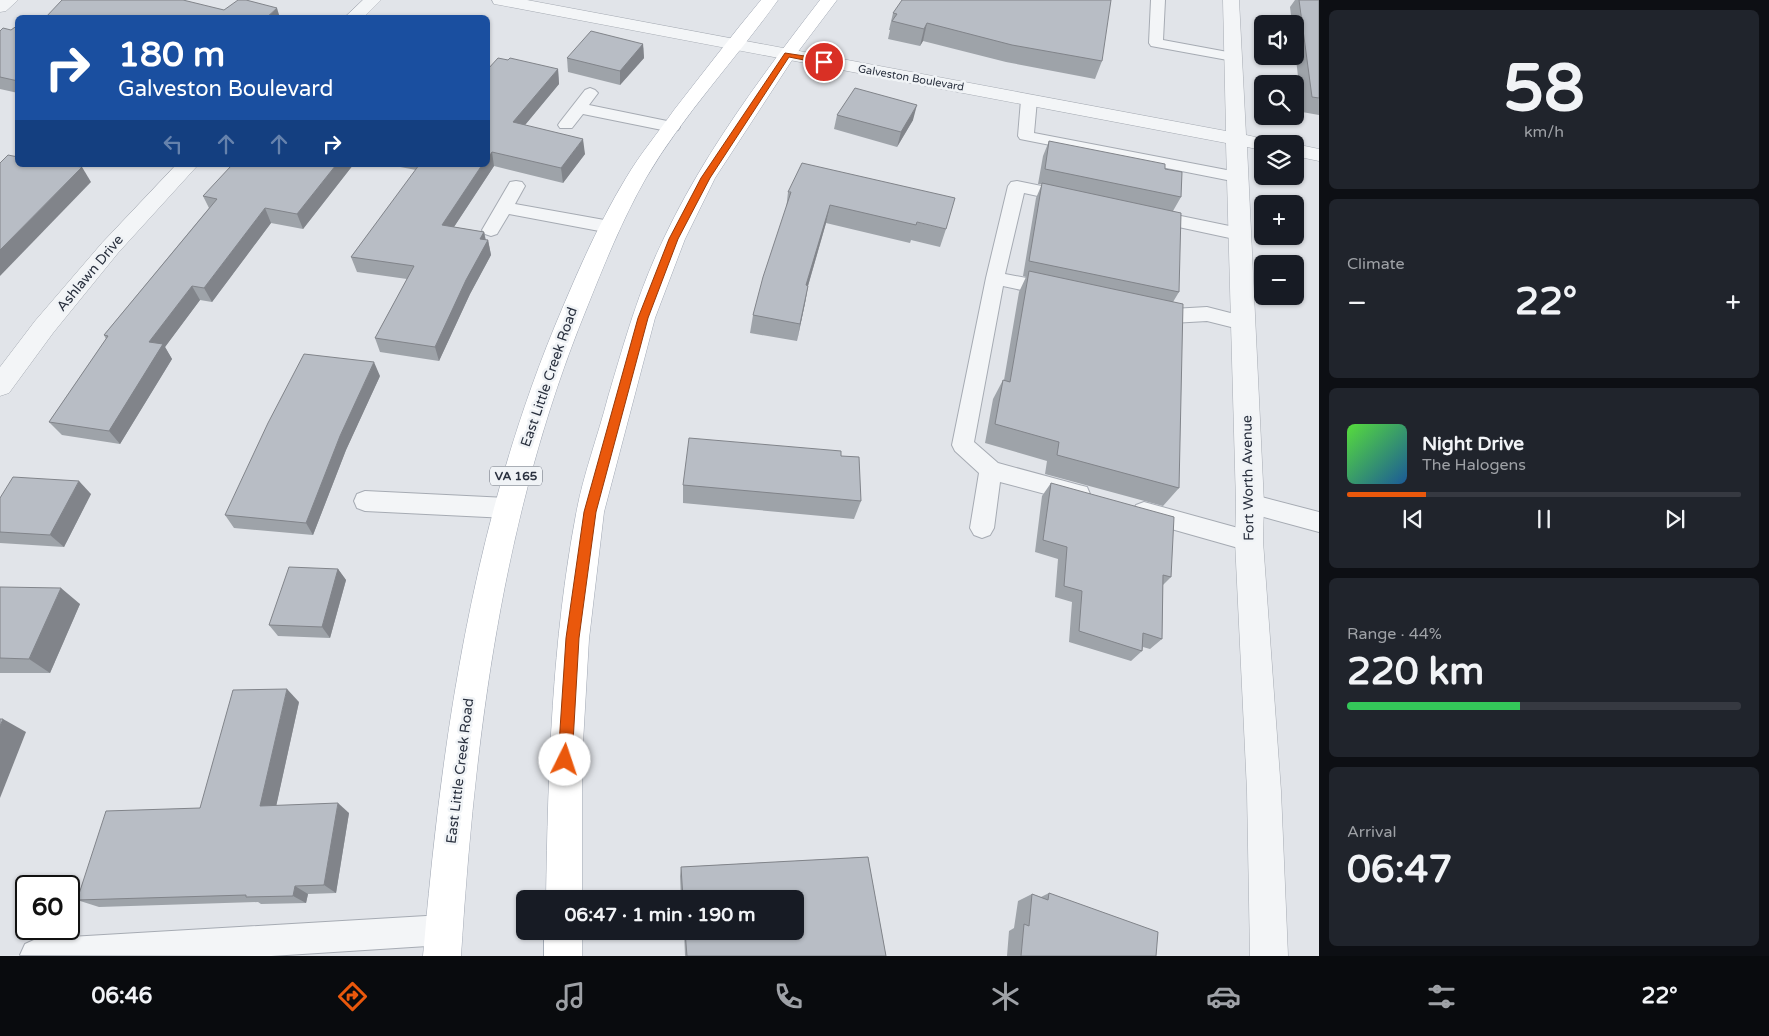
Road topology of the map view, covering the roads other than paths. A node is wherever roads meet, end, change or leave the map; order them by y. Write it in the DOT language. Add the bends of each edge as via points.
graph roads {
  1 [pos="10,0"];
  2 [pos="373,0"];
  3 [pos="500,0"];
  4 [pos="770,0"];
  5 [pos="829,0"];
  6 [pos="1158,0"];
  7 [pos="1231,0"];
  8 [pos="0,7"];
  9 [pos="356,15"];
  10 [pos="733,45"];
  11 [pos="787,55"];
  12 [pos="1233,57"];
  13 [pos="590,92"];
  14 [pos="1029,100"];
  15 [pos="579,108"];
  16 [pos="566,124"];
  17 [pos="672,127"];
  18 [pos="1250,142"];
  19 [pos="1304,152"];
  20 [pos="1319,155"];
  21 [pos="186,167"];
  22 [pos="1237,177"];
  23 [pos="516,186"];
  24 [pos="1083,200"];
  25 [pos="503,207"];
  26 [pos="1131,211"];
  27 [pos="610,227"];
  28 [pos="490,230"];
  29 [pos="1239,234"];
  30 [pos="995,278"];
  31 [pos="1070,294"];
  32 [pos="1135,308"];
  33 [pos="1243,323"];
  34 [pos="0,386"];
  35 [pos="991,470"];
  36 [pos="1096,498"];
  37 [pos="365,501"];
  38 [pos="1250,504"];
  39 [pos="1124,506"];
  40 [pos="507,508"];
  41 [pos="1319,522"];
  42 [pos="982,528"];
  43 [pos="1249,540"];
  44 [pos="564,890"];
  45 [pos="563,940"];
  46 [pos="442,943"];
  47 [pos="36,955"];
  48 [pos="563,956"];
  49 [pos="1269,956"];
  1 -- 8 [label="street"];
  2 -- 9 [label="street"];
  3 -- 10 [label="street, Galveston Boulevard"];
  4 -- 10 [label="main road, East Little Creek Road / VA 165"];
  5 -- 11 [label="main road"];
  6 -- 12 [label="lane" via="1156,42"];
  7 -- 12 [label="street, Fort Worth Avenue"];
  10 -- 11 [label="street, Galveston Boulevard"];
  10 -- 17 [label="main road, East Little Creek Road / VA 165"];
  11 -- 14 [label="street, Galveston Boulevard"];
  11 -- 44 [label="main road" via="705,178 674,239 643,318 611,433 590,512 573,638 565,760"];
  12 -- 18 [label="street, Fort Worth Avenue"];
  13 -- 15 [label="lane"];
  14 -- 18 [label="street, Galveston Boulevard"];
  14 -- 22 [label="lane" via="1026,136"];
  15 -- 16 [label="lane"];
  15 -- 17 [label="lane"];
  17 -- 27 [label="main road, East Little Creek Road / VA 165" via="644,164"];
  18 -- 22 [label="street, Fort Worth Avenue"];
  19 -- 20 [label="street"];
  21 -- 34 [label="street, Ashlawn Drive" via="110,248"];
  22 -- 29 [label="street, Fort Worth Avenue"];
  23 -- 25 [label="lane"];
  24 -- 30 [label="lane" via="1017,186"];
  25 -- 27 [label="lane"];
  25 -- 28 [label="lane"];
  26 -- 29 [label="lane"];
  27 -- 40 [label="main road, East Little Creek Road / VA 165" via="566,324 535,410"];
  29 -- 33 [label="street, Fort Worth Avenue"];
  30 -- 31 [label="lane"];
  30 -- 35 [label="lane" via="963,445"];
  32 -- 33 [label="lane" via="1172,316 1206,314"];
  33 -- 38 [label="street, Fort Worth Avenue"];
  35 -- 36 [label="lane"];
  35 -- 42 [label="lane"];
  37 -- 40 [label="lane"];
  38 -- 41 [label="lane"];
  38 -- 43 [label="street, Fort Worth Avenue"];
  39 -- 43 [label="lane"];
  40 -- 46 [label="main road, East Little Creek Road / VA 165" via="474,663 446,877"];
  43 -- 49 [label="street, Fort Worth Avenue" via="1264,791"];
  45 -- 48 [label="main road"];
  46 -- 47 [label="lane"];
}
